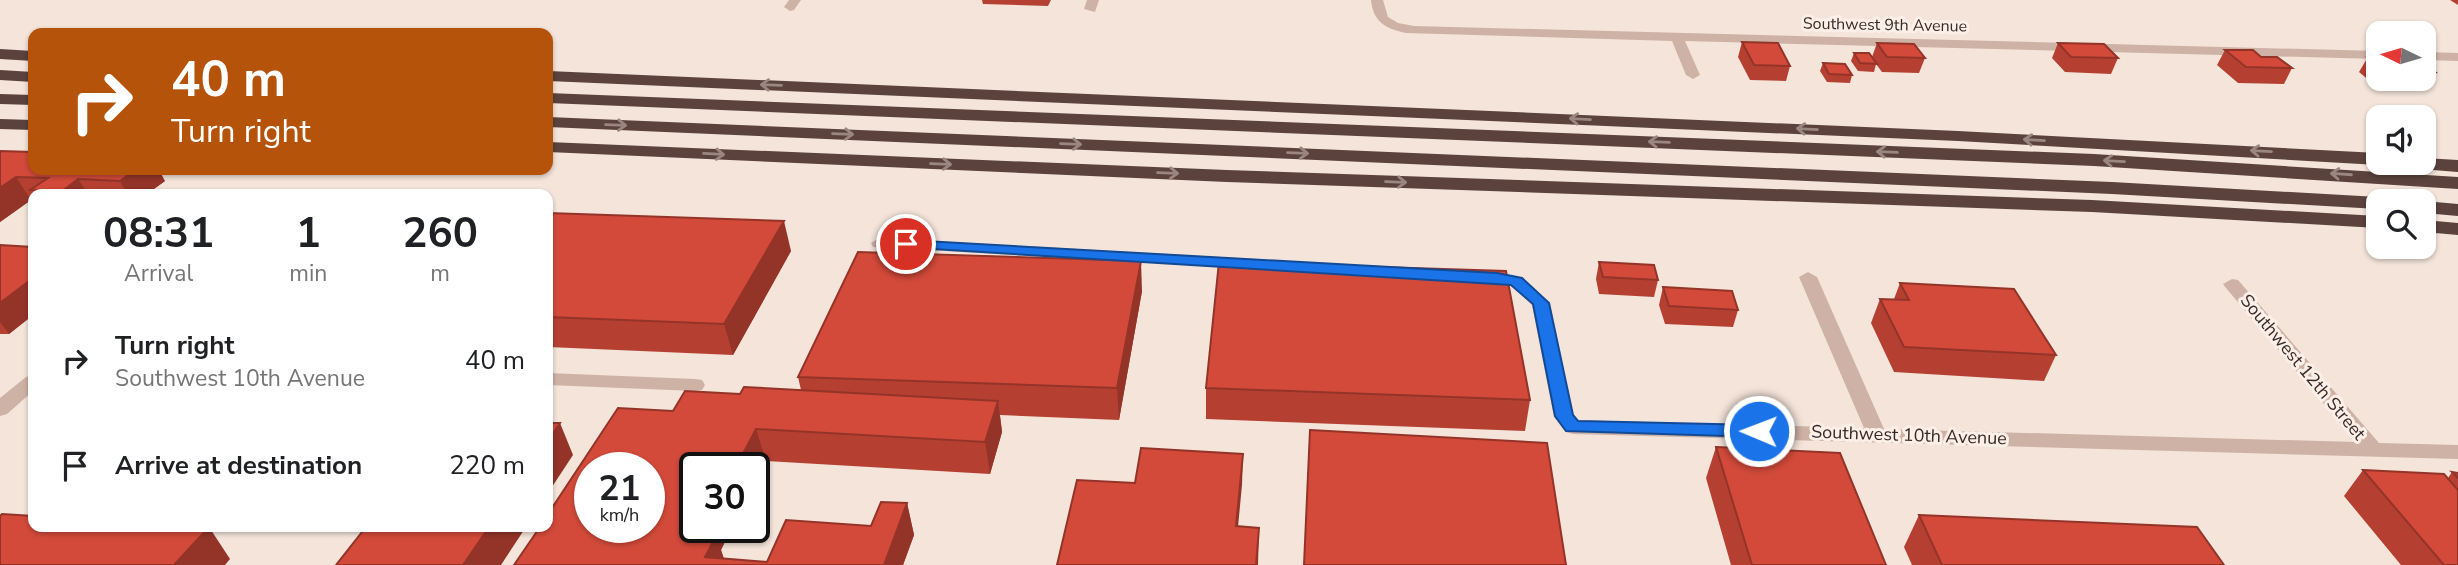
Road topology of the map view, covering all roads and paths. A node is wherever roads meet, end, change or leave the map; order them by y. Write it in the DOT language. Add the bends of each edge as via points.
graph roads {
  1 [pos="1377,0"];
  2 [pos="1676,37"];
  3 [pos="0,54"];
  4 [pos="28,55"];
  5 [pos="2366,55"];
  6 [pos="2436,56"];
  7 [pos="2458,57"];
  8 [pos="0,75"];
  9 [pos="1693,75"];
  10 [pos="553,76"];
  11 [pos="28,77"];
  12 [pos="553,98"];
  13 [pos="0,99"];
  14 [pos="28,100"];
  15 [pos="553,122"];
  16 [pos="0,124"];
  17 [pos="28,125"];
  18 [pos="553,147"];
  19 [pos="2366,158"];
  20 [pos="2436,164"];
  21 [pos="2458,166"];
  22 [pos="2458,183"];
  23 [pos="2366,202"];
  24 [pos="2436,208"];
  25 [pos="2458,209"];
  26 [pos="2366,221"];
  27 [pos="2436,227"];
  28 [pos="2458,229"];
  29 [pos="879,243"];
  30 [pos="1277,265"];
  31 [pos="1469,276"];
  32 [pos="1808,277"];
  33 [pos="2232,284"];
  34 [pos="553,379"];
  35 [pos="28,385"];
  36 [pos="695,385"];
  37 [pos="0,409"];
  38 [pos="1876,433"];
  39 [pos="2374,450"];
  40 [pos="2458,452"];
  1 -- 2 [label="street, Southwest 9th Avenue" via="1380,16 1391,26 1423,31"];
  2 -- 5 [label="street, Southwest 9th Avenue"];
  2 -- 9 [label="street"];
  3 -- 4 [label="highway"];
  6 -- 7 [label="street"];
  8 -- 11 [label="highway"];
  19 -- 10 [label="highway, one-way"];
  22 -- 12 [label="highway, one-way" via="2094,160"];
  13 -- 14 [label="highway"];
  15 -- 23 [label="highway, one-way"];
  16 -- 17 [label="highway"];
  18 -- 26 [label="highway, one-way" via="2092,206"];
  20 -- 21 [label="highway"];
  24 -- 25 [label="highway"];
  27 -- 28 [label="highway"];
  29 -- 30 [label="street"];
  31 -- 38 [label="street, Southwest 10th Avenue" via="1517,282 1541,303 1564,416 1573,427"];
  32 -- 38 [label="street"];
  33 -- 39 [label="street, Southwest 12th Street"];
  34 -- 36 [label="street"];
  35 -- 37 [label="street"];
  38 -- 39 [label="street, Southwest 10th Avenue"];
  39 -- 40 [label="street, Southwest 10th Avenue"];
}
